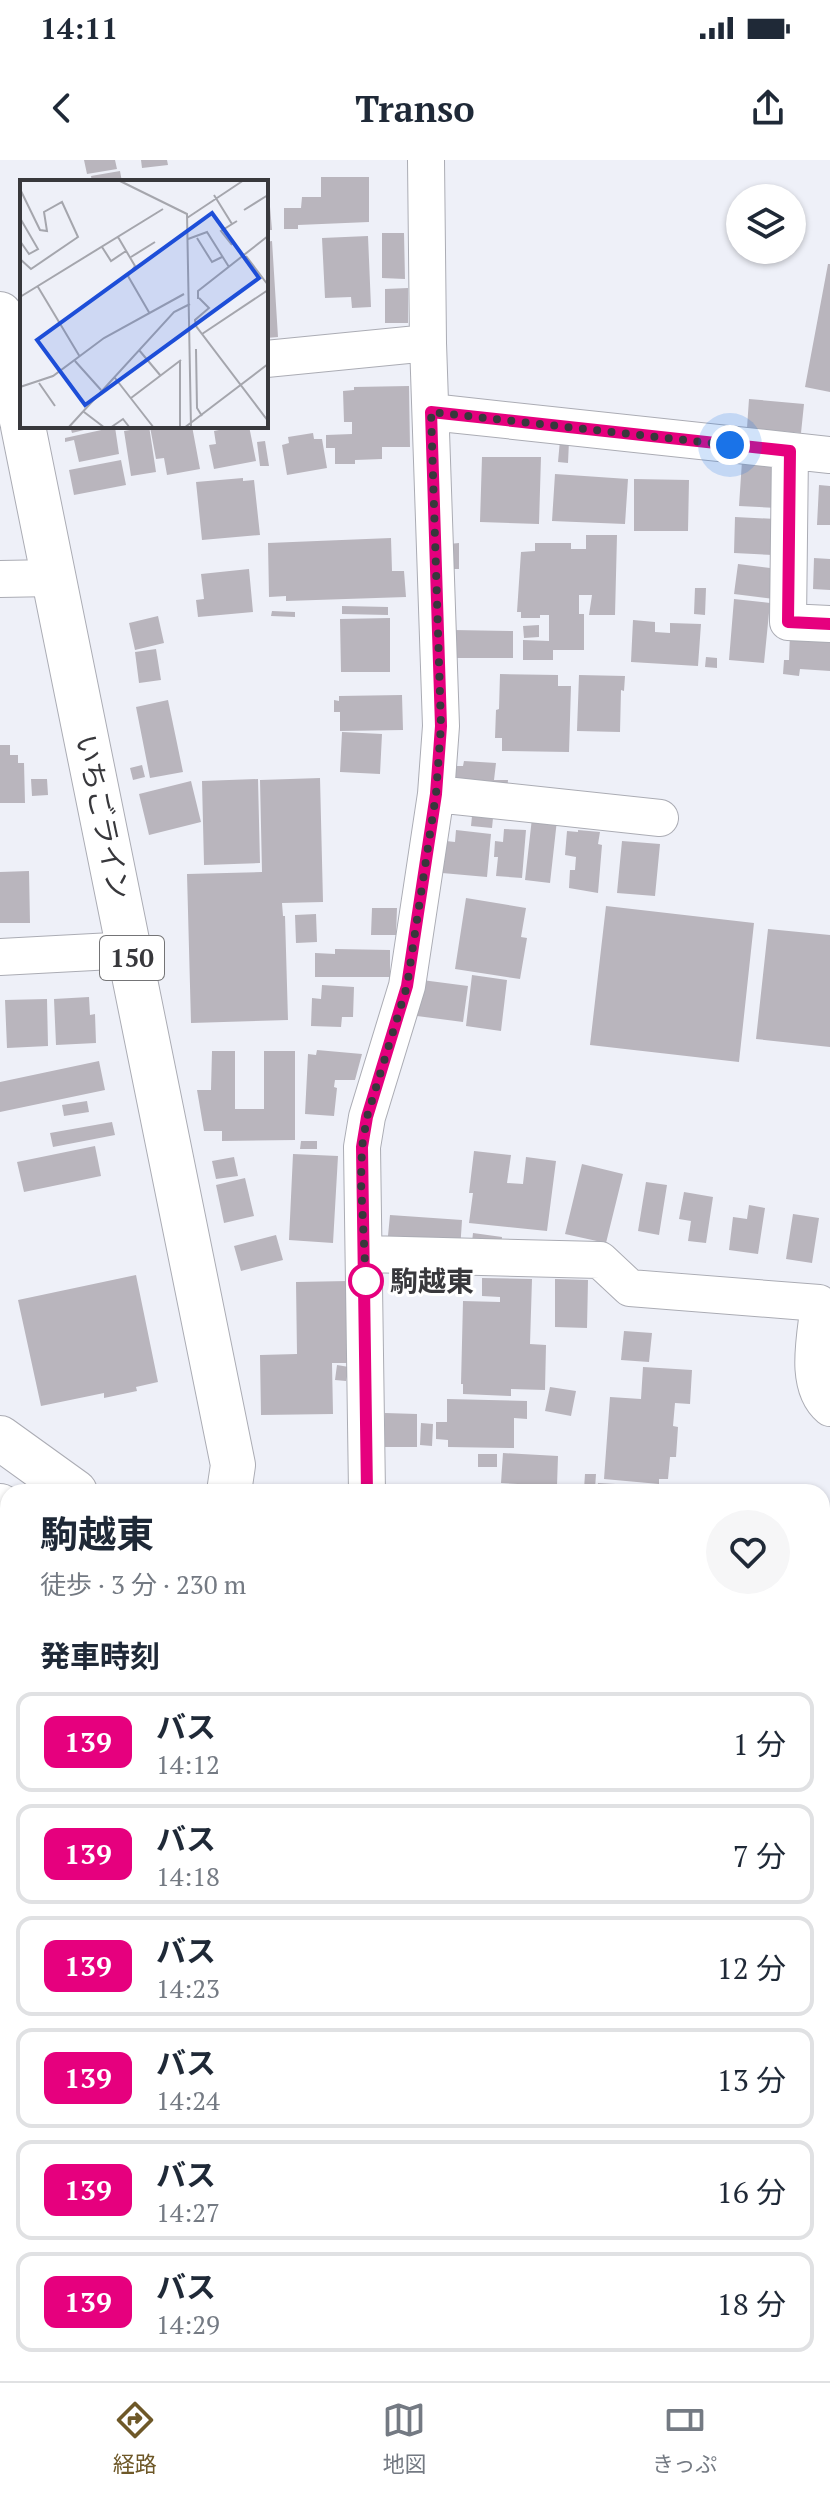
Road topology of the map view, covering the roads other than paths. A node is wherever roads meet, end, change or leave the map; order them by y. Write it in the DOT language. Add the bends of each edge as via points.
graph roads {
  1 [pos="426,160"];
  2 [pos="0,314"];
  3 [pos="428,343"];
  4 [pos="268,359"];
  5 [pos="20,404"];
  6 [pos="431,412"];
  7 [pos="25,428"];
  8 [pos="790,451"];
  9 [pos="830,455"];
  10 [pos="53,578"];
  11 [pos="0,579"];
  12 [pos="830,624"];
  13 [pos="436,794"];
  14 [pos="660,818"];
  15 [pos="131,950"];
  16 [pos="0,957"];
  17 [pos="366,1254"];
  18 [pos="830,1408"];
  19 [pos="0,1438"];
  20 [pos="64,1484"];
  21 [pos="230,1484"];
  22 [pos="367,1484"];
  1 -- 3 [label="street"];
  2 -- 5 [label="highway, いちごライン / 150"];
  3 -- 4 [label="street"];
  3 -- 6 [label="street"];
  6 -- 8 [label="street"];
  6 -- 13 [label="street" via="441,726"];
  7 -- 10 [label="highway, いちごライン / 150"];
  8 -- 9 [label="street"];
  8 -- 12 [label="street" via="788,622"];
  10 -- 11 [label="street"];
  10 -- 15 [label="highway, いちごライン / 150"];
  13 -- 14 [label="street"];
  13 -- 17 [label="street" via="407,986 367,1117 361,1182"];
  15 -- 16 [label="street"];
  15 -- 21 [label="highway, いちごライン / 150" via="233,1465"];
  17 -- 18 [label="street" via="600,1260 630,1288 819,1303 814,1384"];
  17 -- 22 [label="street"];
  19 -- 20 [label="highway"];
}
